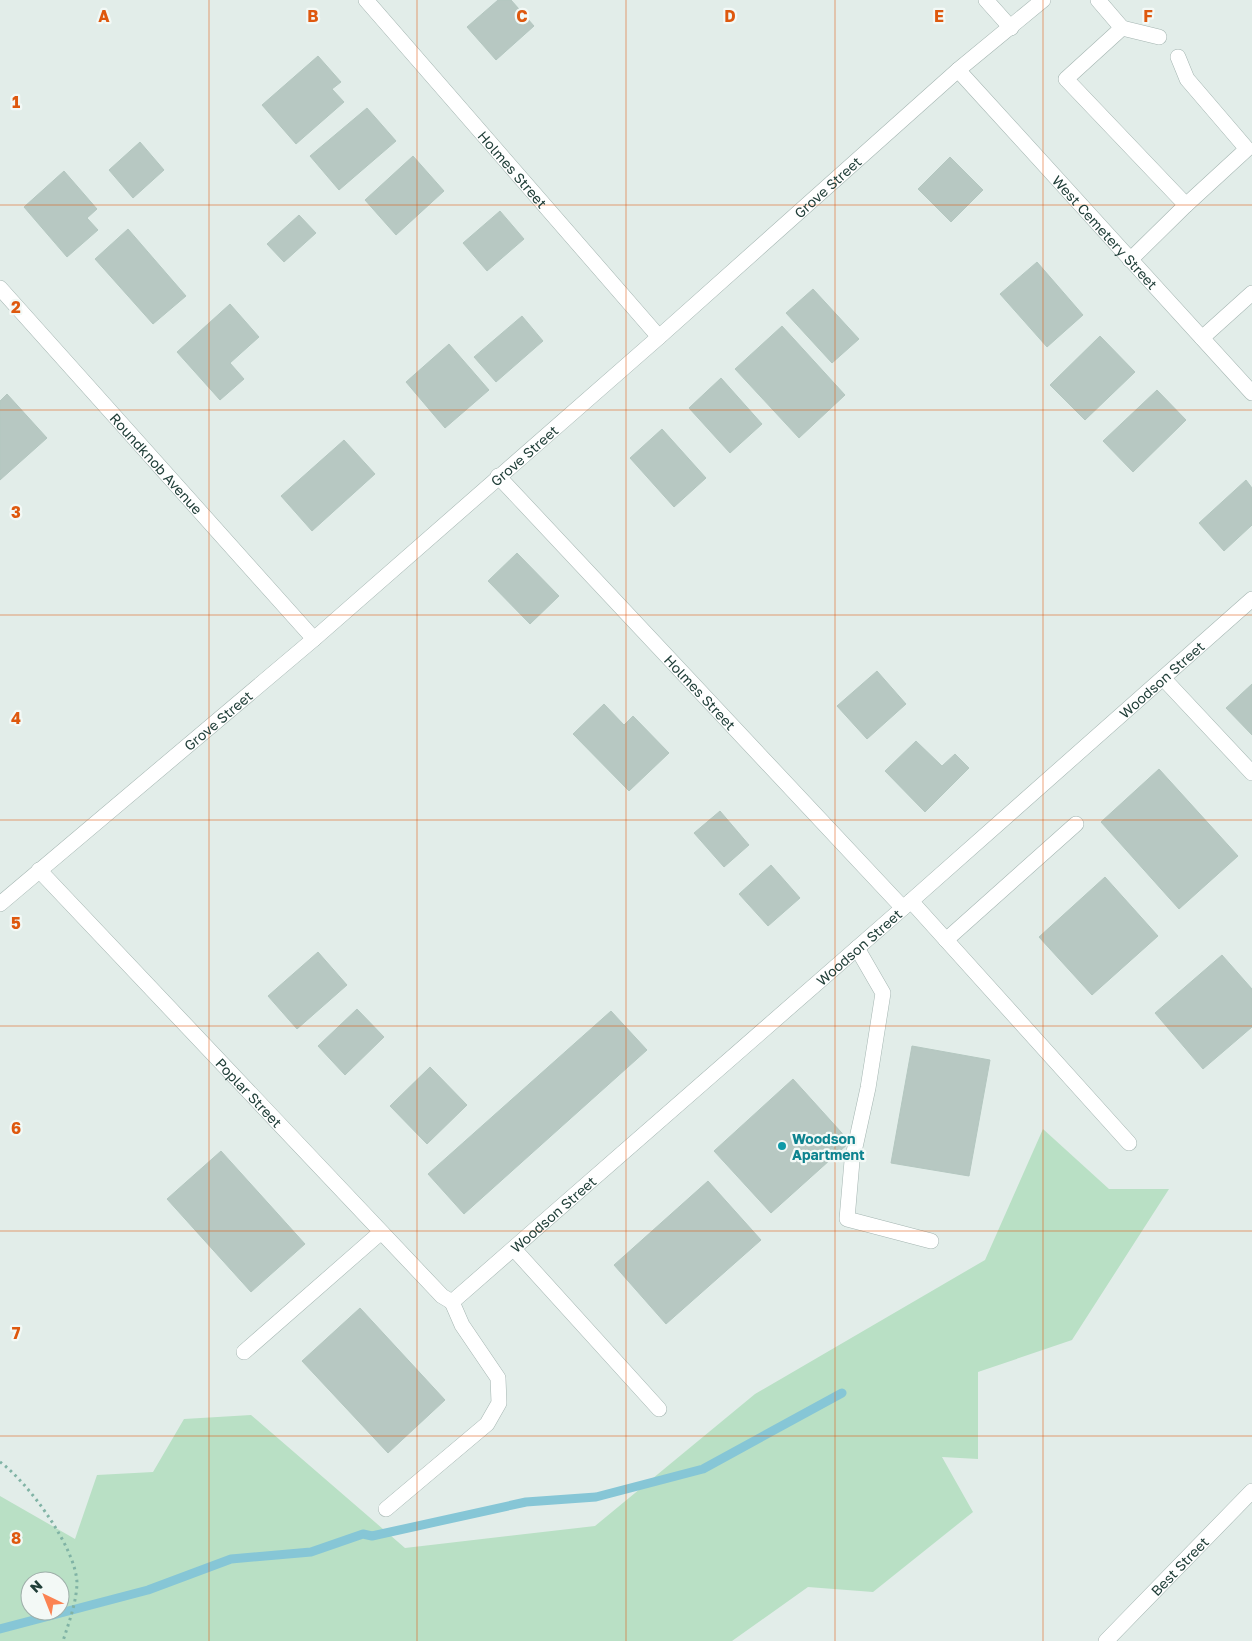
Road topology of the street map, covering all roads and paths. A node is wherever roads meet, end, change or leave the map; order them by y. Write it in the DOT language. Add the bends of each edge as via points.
graph roads {
  1 [pos="366,0"];
  2 [pos="986,0"];
  3 [pos="1042,0"];
  4 [pos="1098,0"];
  5 [pos="1011,28"];
  6 [pos="1122,28"];
  7 [pos="1159,37"];
  8 [pos="1178,57"];
  9 [pos="958,70"];
  10 [pos="1186,205"];
  11 [pos="1130,260"];
  12 [pos="0,288"];
  13 [pos="1252,293"];
  14 [pos="659,337"];
  15 [pos="1202,338"];
  16 [pos="1252,393"];
  17 [pos="498,476"];
  18 [pos="1252,599"];
  19 [pos="314,639"];
  20 [pos="1162,678"];
  21 [pos="1252,773"];
  22 [pos="1076,824"];
  23 [pos="39,870"];
  24 [pos="0,904"];
  25 [pos="907,905"];
  26 [pos="946,940"];
  27 [pos="857,948"];
  28 [pos="1129,1143"];
  29 [pos="380,1233"];
  30 [pos="931,1241"];
  31 [pos="514,1249"];
  32 [pos="457,1298"];
  33 [pos="244,1352"];
  34 [pos="660,1409"];
  35 [pos="0,1462"];
  36 [pos="1252,1491"];
  37 [pos="386,1509"];
  38 [pos="63,1641"];
  39 [pos="1106,1641"];
  1 -- 14 [label="street, Holmes Street"];
  2 -- 5 [label="street"];
  3 -- 5 [label="street, Grove Street"];
  4 -- 6 [label="street"];
  5 -- 9 [label="street, Grove Street"];
  6 -- 7 [label="street"];
  6 -- 10 [label="street" via="1066,79"];
  8 -- 10 [label="street" via="1187,79 1248,149"];
  9 -- 11 [label="street, West Cemetery Street"];
  9 -- 14 [label="street, Grove Street"];
  10 -- 11 [label="street"];
  11 -- 15 [label="street, West Cemetery Street"];
  12 -- 19 [label="street, Roundknob Avenue"];
  13 -- 15 [label="street"];
  14 -- 17 [label="street, Grove Street"];
  15 -- 16 [label="street, West Cemetery Street"];
  17 -- 19 [label="street, Grove Street"];
  17 -- 25 [label="street, Holmes Street"];
  18 -- 20 [label="street, Woodson Street"];
  19 -- 23 [label="street, Grove Street"];
  20 -- 21 [label="street"];
  20 -- 25 [label="street, Woodson Street"];
  22 -- 26 [label="street"];
  23 -- 24 [label="street, Grove Street"];
  23 -- 29 [label="street, Poplar Street"];
  25 -- 26 [label="street, Holmes Street"];
  25 -- 27 [label="street, Woodson Street"];
  26 -- 28 [label="street, Holmes Street"];
  27 -- 30 [label="street" via="883,993 852,1161 847,1219"];
  27 -- 31 [label="street, Woodson Street"];
  29 -- 32 [label="street, Poplar Street" via="442,1296"];
  29 -- 33 [label="street"];
  31 -- 32 [label="street, Woodson Street"];
  31 -- 34 [label="street"];
  32 -- 37 [label="street" via="462,1325 498,1378 498,1403 487,1424"];
  35 -- 38 [label="path" via="33,1494 69,1554 77,1582 75,1605"];
  36 -- 39 [label="street, Best Street"];
}
